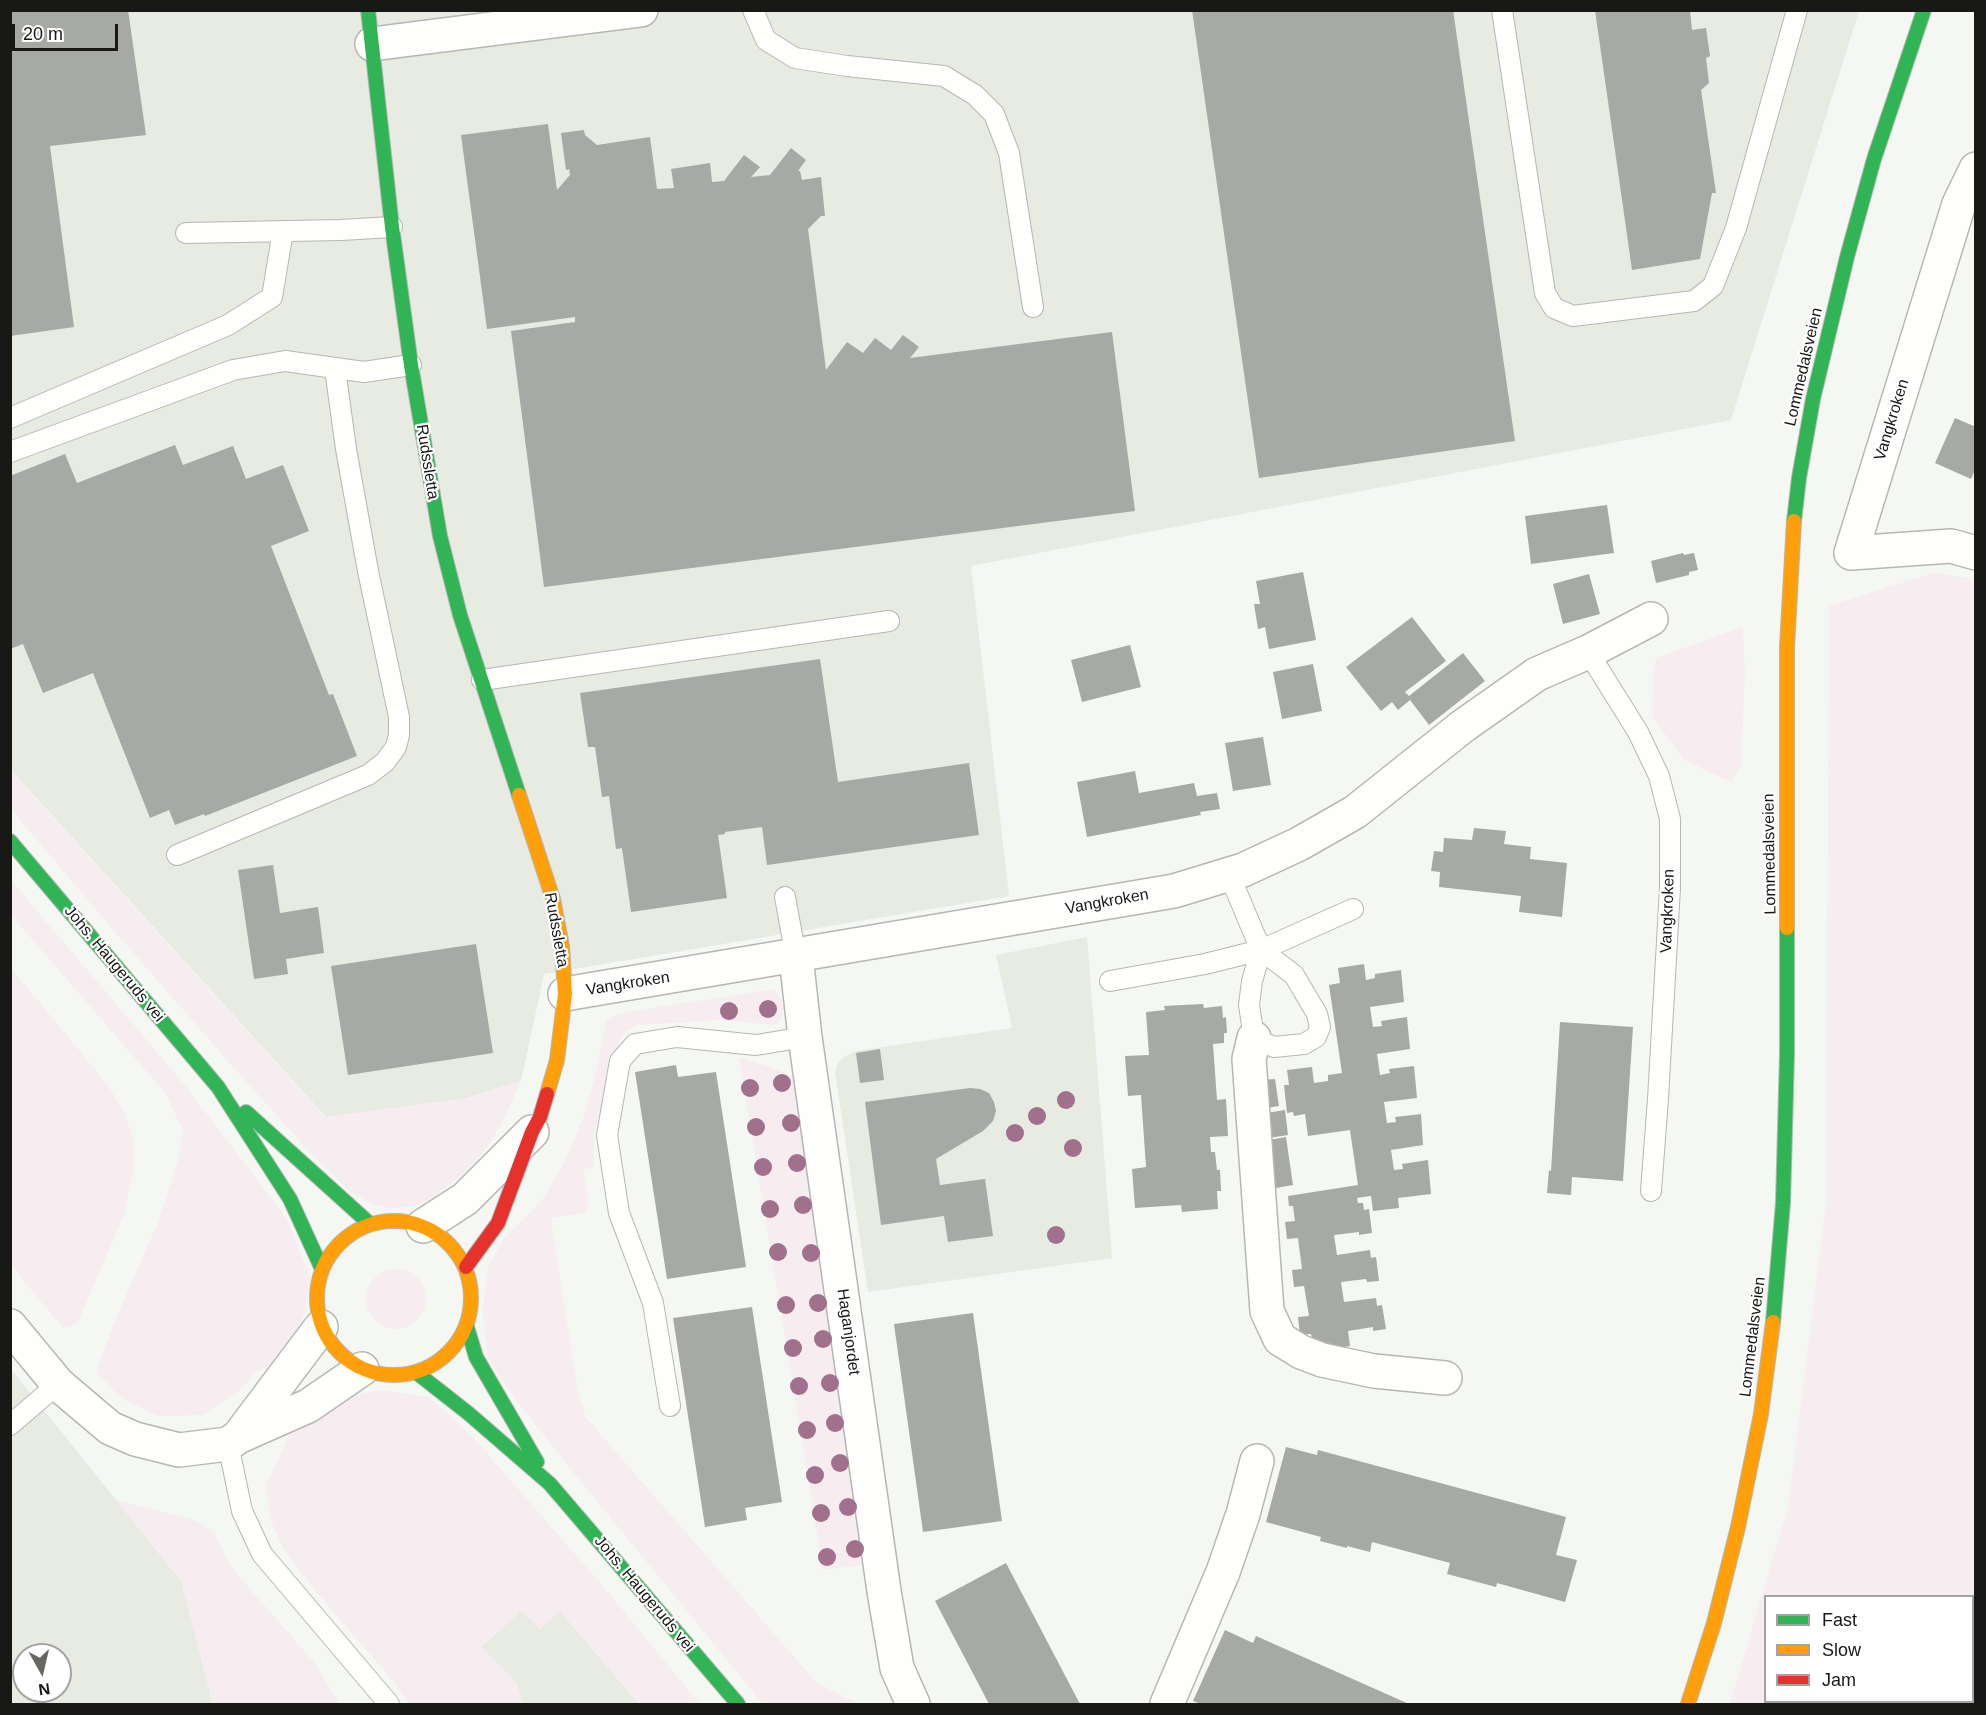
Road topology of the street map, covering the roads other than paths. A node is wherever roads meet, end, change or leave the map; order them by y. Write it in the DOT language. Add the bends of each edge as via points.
graph roads {
  1 [pos="368,10"];
  2 [pos="641,10"];
  3 [pos="753,10"];
  4 [pos="1502,10"];
  5 [pos="1797,10"];
  6 [pos="1924,10"];
  7 [pos="568,15"];
  8 [pos="372,44"];
  9 [pos="1976,169"];
  10 [pos="392,227"];
  11 [pos="283,231"];
  12 [pos="186,233"];
  13 [pos="1034,307"];
  14 [pos="411,365"];
  15 [pos="335,369"];
  16 [pos="10,418"];
  17 [pos="10,452"];
  18 [pos="1976,553"];
  19 [pos="1652,619"];
  20 [pos="889,621"];
  21 [pos="1588,652"];
  22 [pos="482,680"];
  23 [pos="10,841"];
  24 [pos="177,855"];
  25 [pos="1229,874"];
  26 [pos="785,897"];
  27 [pos="1353,909"];
  28 [pos="1261,950"];
  29 [pos="796,957"];
  30 [pos="1110,981"];
  31 [pos="565,994"];
  32 [pos="805,1037"];
  33 [pos="1254,1038"];
  34 [pos="218,1087"];
  35 [pos="532,1132"];
  36 [pos="1651,1191"];
  37 [pos="370,1224"];
  38 [pos="423,1226"];
  39 [pos="466,1267"];
  40 [pos="322,1269"];
  41 [pos="10,1326"];
  42 [pos="321,1327"];
  43 [pos="467,1327"];
  44 [pos="362,1369"];
  45 [pos="417,1373"];
  46 [pos="1445,1378"];
  47 [pos="58,1384"];
  48 [pos="670,1406"];
  49 [pos="10,1425"];
  50 [pos="233,1441"];
  51 [pos="1257,1461"];
  52 [pos="550,1484"];
  53 [pos="389,1704"];
  54 [pos="738,1704"];
  55 [pos="913,1704"];
  56 [pos="1167,1704"];
  57 [pos="1688,1704"];
  1 -- 8 [label="main road, Rudssletta"];
  2 -- 7 [label="street"];
  3 -- 13 [label="lane" via="766,40 795,58 944,76 975,95 994,114 1009,153"];
  4 -- 5 [label="lane" via="1545,293 1554,308 1574,316 1694,301 1713,286 1736,228"];
  6 -- 57 [label="main road, Lommedalsveien" via="1874,159 1847,257 1813,399 1799,478 1787,647 1787,1054 1783,1203 1774,1311 1761,1414 1741,1516 1714,1623"];
  7 -- 8 [label="street"];
  8 -- 10 [label="main road, Rudssletta"];
  9 -- 18 [label="street, Vangkroken" via="1959,204 1851,553 1951,546"];
  10 -- 11 [label="lane"];
  10 -- 14 [label="main road, Rudssletta"];
  11 -- 12 [label="lane"];
  11 -- 16 [label="lane" via="272,297 228,325"];
  14 -- 15 [label="lane" via="364,372"];
  14 -- 22 [label="main road, Rudssletta" via="440,536"];
  15 -- 17 [label="lane" via="285,361 233,370"];
  15 -- 24 [label="lane" via="345,449 399,717 396,747 368,775"];
  19 -- 21 [label="street, Vangkroken"];
  20 -- 22 [label="lane"];
  21 -- 25 [label="street, Vangkroken" via="1537,674 1463,726 1355,812 1299,844"];
  21 -- 36 [label="lane, Vangkroken" via="1638,732 1659,776 1670,819 1670,888"];
  22 -- 31 [label="main road, Rudssletta" via="553,899 562,946"];
  23 -- 34 [label="main road, Johs. Haugeruds vei"];
  25 -- 28 [label="lane"];
  25 -- 29 [label="street, Vangkroken" via="1174,891"];
  26 -- 29 [label="lane"];
  27 -- 28 [label="lane"];
  28 -- 30 [label="lane"];
  28 -- 33 [label="lane" via="1249,1005"];
  28 -- 33 [label="lane" via="1294,975 1317,1014 1320,1027 1316,1037 1304,1044 1274,1047"];
  29 -- 31 [label="street, Vangkroken"];
  29 -- 32 [label="street, Haganjordet"];
  31 -- 35 [label="main road, Rudssletta" via="557,1060"];
  32 -- 48 [label="lane" via="756,1045 677,1037 635,1044 620,1061 607,1135 619,1213 653,1303"];
  32 -- 55 [label="street, Haganjordet" via="884,1592 897,1668"];
  33 -- 46 [label="street" via="1249,1059 1267,1311 1280,1339 1322,1360 1374,1371"];
  34 -- 37 [label="main road, Johs. Haugeruds vei"];
  34 -- 40 [label="main road, Johs. Haugeruds vei" via="290,1199"];
  35 -- 38 [label="street, Rudssletta" via="465,1199"];
  35 -- 39 [label="main road, Rudssletta" via="498,1223"];
  37 -- 38 [label="main road" via="397,1220"];
  37 -- 40 [label="main road" via="346,1237"];
  38 -- 39 [label="main road" via="451,1244"];
  39 -- 43 [label="main road" via="472,1301"];
  40 -- 42 [label="main road" via="316,1296"];
  41 -- 47 [label="street"];
  42 -- 44 [label="main road" via="335,1350"];
  42 -- 50 [label="street"];
  43 -- 45 [label="main road" via="460,1341 441,1360"];
  43 -- 52 [label="main road, Johs. Haugeruds vei" via="476,1357"];
  44 -- 45 [label="main road" via="388,1376"];
  44 -- 50 [label="street" via="308,1406"];
  45 -- 52 [label="main road, Johs. Haugeruds vei"];
  47 -- 49 [label="lane"];
  47 -- 50 [label="street" via="110,1428 135,1439 179,1450"];
  50 -- 53 [label="lane" via="242,1511 262,1554"];
  51 -- 56 [label="street" via="1223,1572"];
  52 -- 54 [label="main road, Johs. Haugeruds vei"];
}
